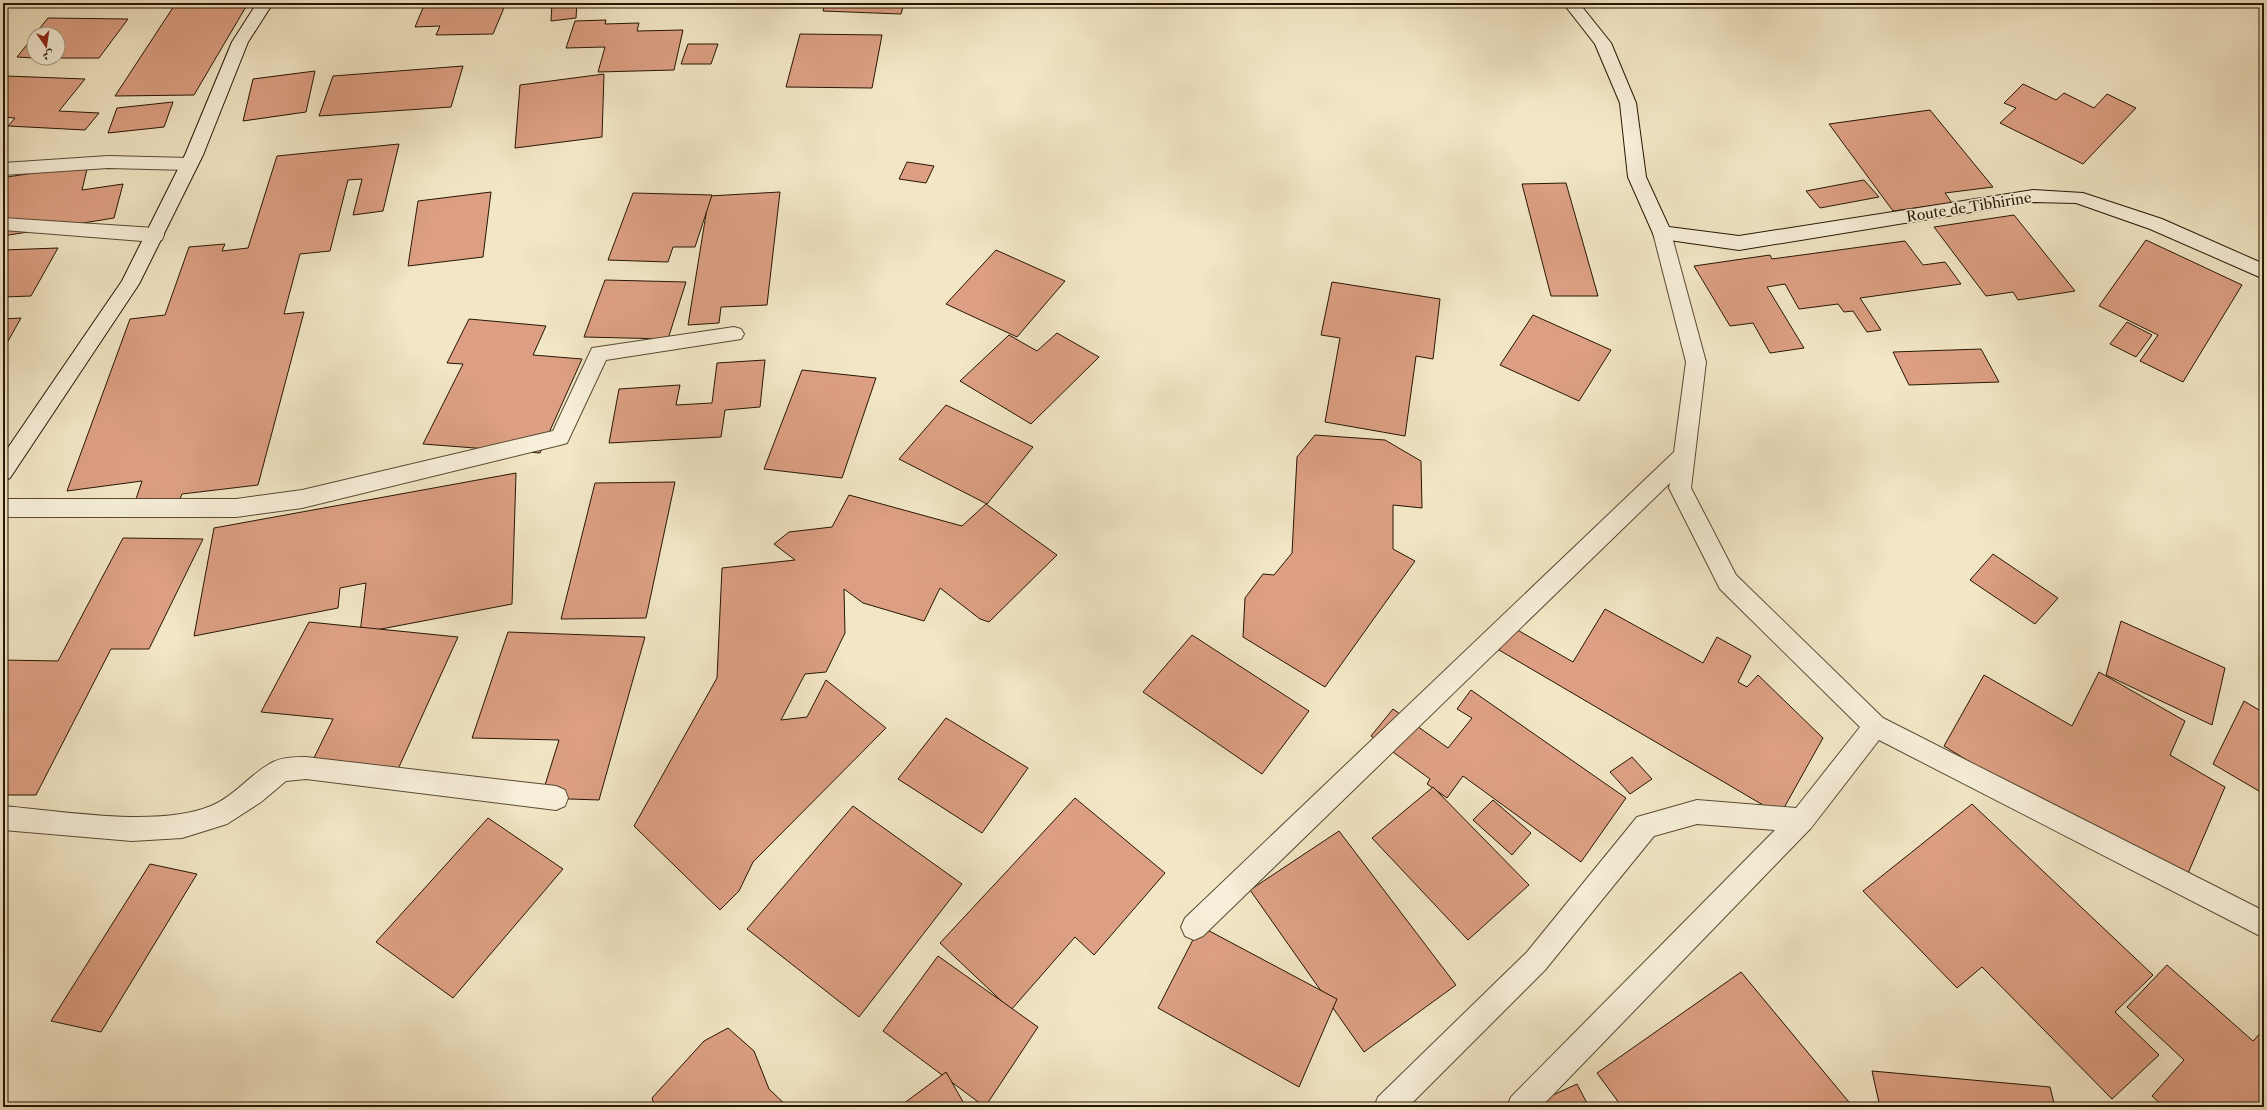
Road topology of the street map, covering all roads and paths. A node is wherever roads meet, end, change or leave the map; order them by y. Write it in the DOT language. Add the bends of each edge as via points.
graph roads {
  1 [pos="265,3"];
  2 [pos="1571,3"];
  3 [pos="189,164"];
  4 [pos="3,169"];
  5 [pos="3,224"];
  6 [pos="1662,233"];
  7 [pos="155,235"];
  8 [pos="2264,272"];
  9 [pos="734,334"];
  10 [pos="1684,455"];
  11 [pos="3,472"];
  12 [pos="3,508"];
  13 [pos="1875,726"];
  14 [pos="556,798"];
  15 [pos="3,818"];
  16 [pos="1802,820"];
  17 [pos="2264,925"];
  18 [pos="1194,927"];
  19 [pos="1388,1107"];
  20 [pos="1520,1107"];
  1 -- 3 [label="street" via="240,42"];
  2 -- 6 [label="street" via="1603,43 1628,103 1637,177"];
  3 -- 4 [label="street" via="108,162"];
  3 -- 7 [label="street"];
  5 -- 7 [label="street"];
  6 -- 8 [label="street, Route de Tibhirine" via="1740,243 2033,196 2077,197 2156,224"];
  6 -- 10 [label="street" via="1696,362"];
  7 -- 11 [label="street" via="130,284"];
  9 -- 12 [label="street" via="599,353 560,437 446,466 302,499 236,508"];
  10 -- 13 [label="street" via="1680,488 1728,582"];
  10 -- 18 [label="street"];
  13 -- 16 [label="street"];
  13 -- 17 [label="street"];
  14 -- 15 [label="street" via="306,768 281,770 252,794 218,816 182,826 132,829"];
  16 -- 19 [label="street" via="1697,812 1646,826 1536,961"];
  16 -- 20 [label="street"];
}
